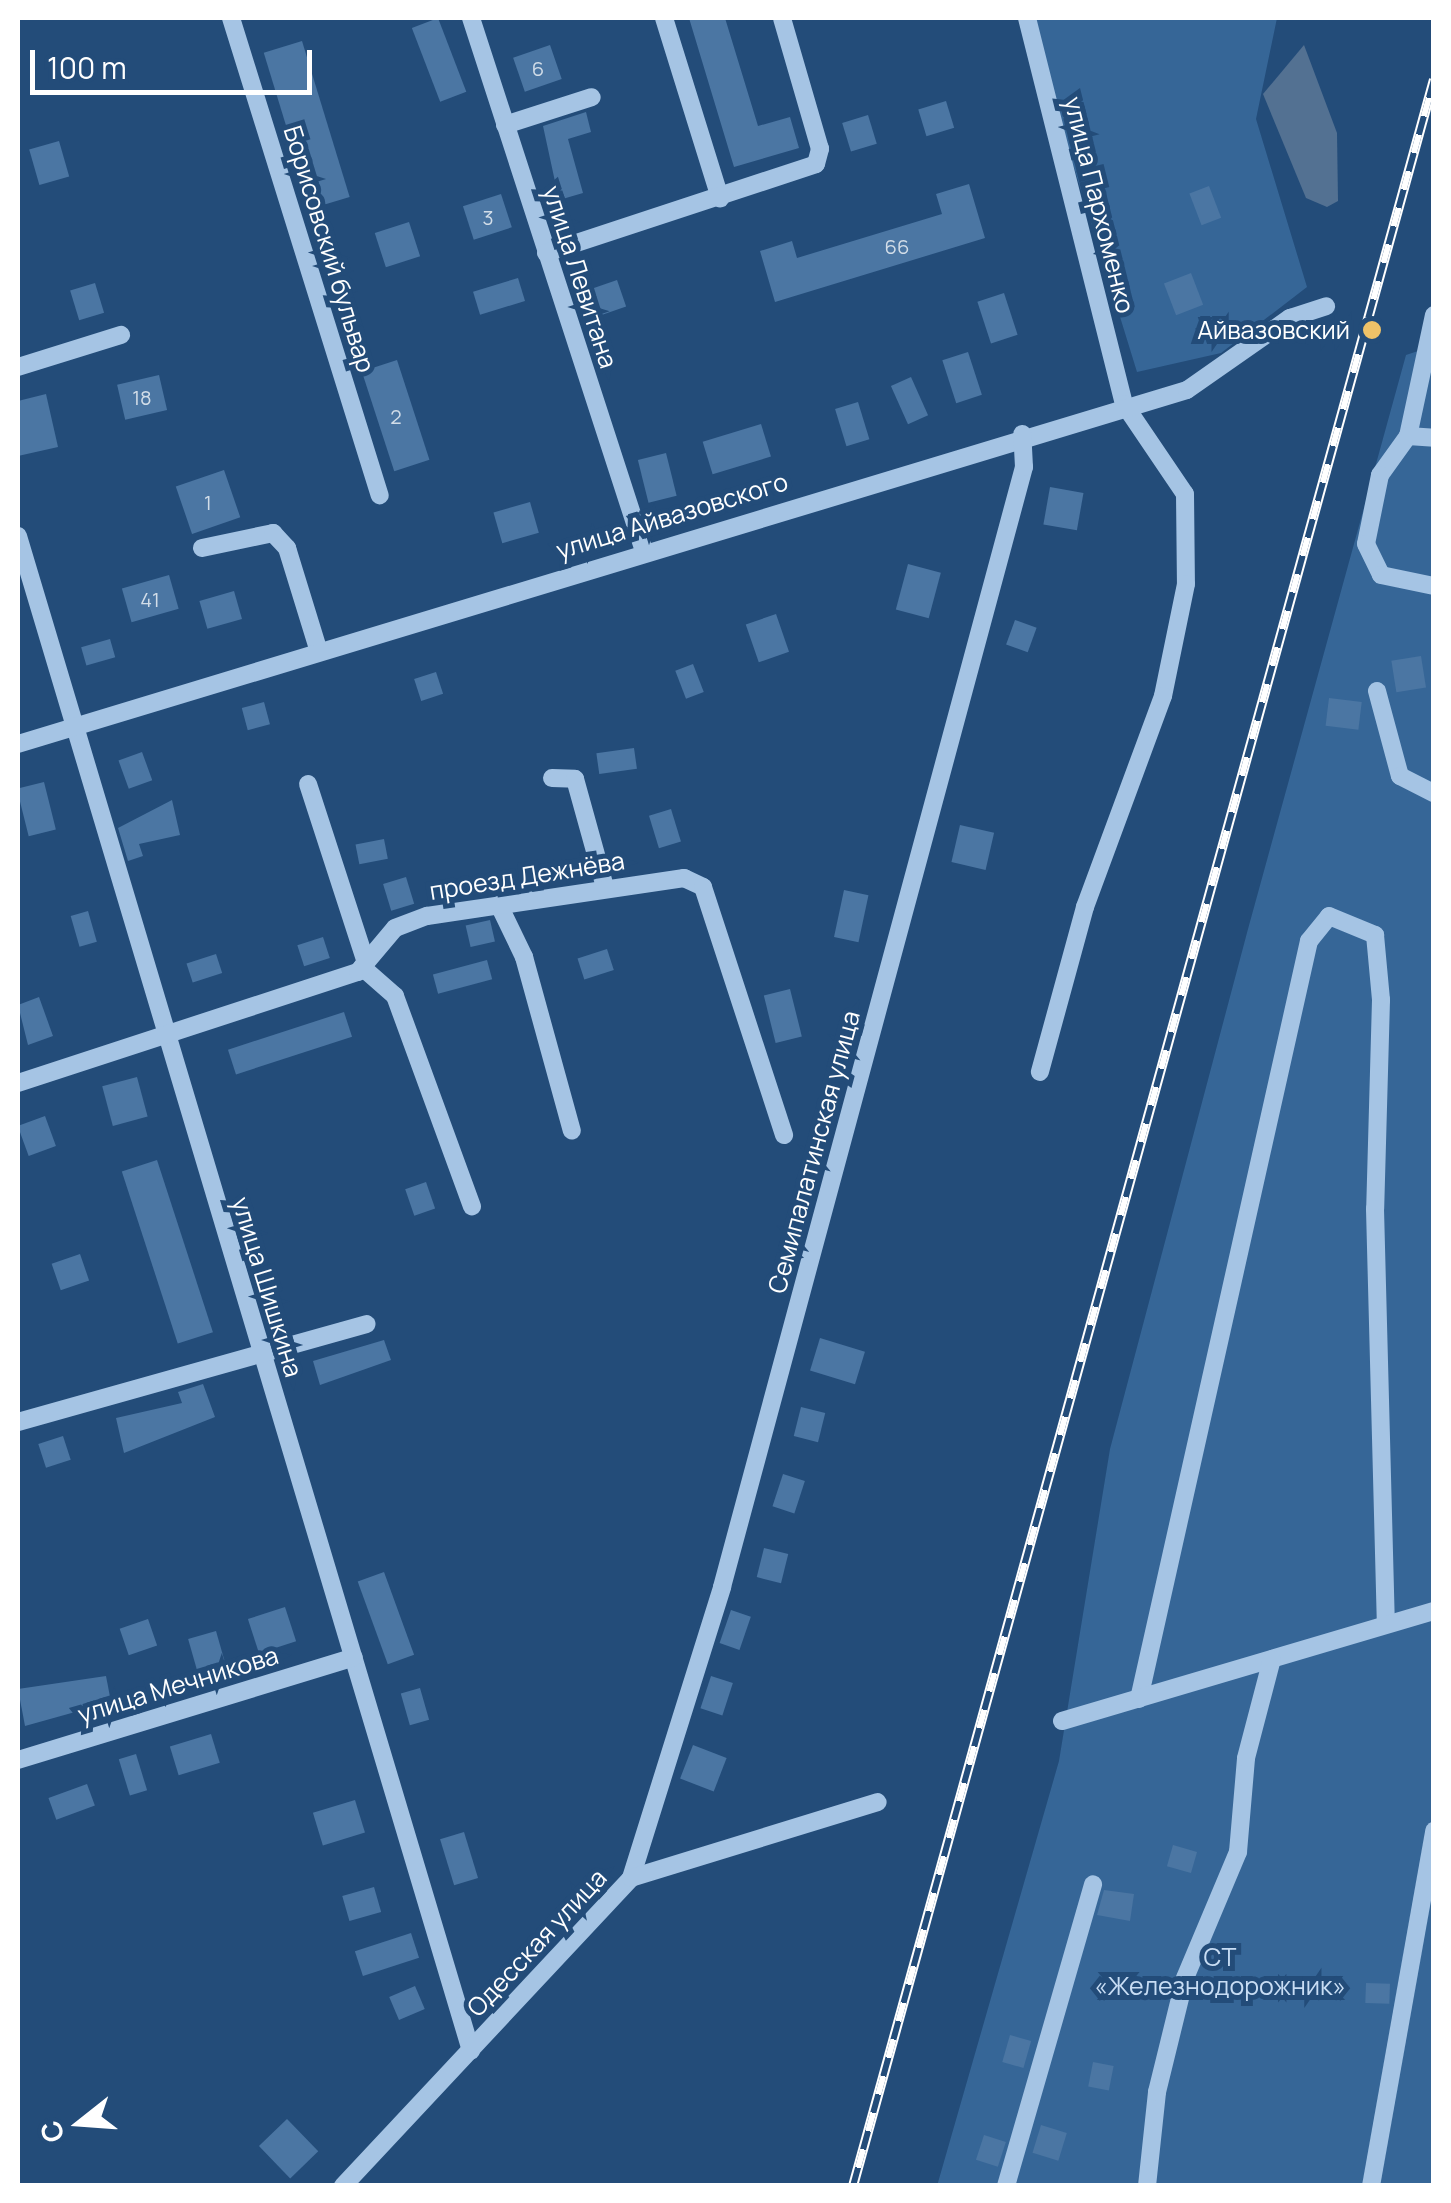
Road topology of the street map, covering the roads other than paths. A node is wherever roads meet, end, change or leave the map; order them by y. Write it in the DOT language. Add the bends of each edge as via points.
graph roads {
  1 [pos="231,18"];
  2 [pos="472,18"];
  3 [pos="664,18"];
  4 [pos="782,18"];
  5 [pos="1027,18"];
  6 [pos="592,98"];
  7 [pos="504,125"];
  8 [pos="720,198"];
  9 [pos="546,253"];
  10 [pos="1326,306"];
  11 [pos="1431,316"];
  12 [pos="121,335"];
  13 [pos="18,367"];
  14 [pos="1124,404"];
  15 [pos="1022,434"];
  16 [pos="1408,436"];
  17 [pos="1434,438"];
  18 [pos="380,496"];
  19 [pos="18,536"];
  20 [pos="202,548"];
  21 [pos="644,551"];
  22 [pos="1434,586"];
  23 [pos="319,652"];
  24 [pos="1377,691"];
  25 [pos="74,727"];
  26 [pos="18,744"];
  27 [pos="552,778"];
  28 [pos="308,784"];
  29 [pos="1434,793"];
  30 [pos="605,887"];
  31 [pos="499,904"];
  32 [pos="364,964"];
  33 [pos="163,1040"];
  34 [pos="1040,1072"];
  35 [pos="18,1083"];
  36 [pos="572,1131"];
  37 [pos="784,1136"];
  38 [pos="472,1206"];
  39 [pos="367,1324"];
  40 [pos="260,1349"];
  41 [pos="18,1422"];
  42 [pos="1434,1611"];
  43 [pos="1386,1624"];
  44 [pos="354,1657"];
  45 [pos="1272,1659"];
  46 [pos="1139,1698"];
  47 [pos="1062,1721"];
  48 [pos="18,1760"];
  49 [pos="878,1802"];
  50 [pos="1434,1831"];
  51 [pos="631,1878"];
  52 [pos="1093,1884"];
  53 [pos="471,2051"];
  54 [pos="343,2186"];
  55 [pos="1006,2186"];
  56 [pos="1147,2186"];
  57 [pos="1371,2186"];
  1 -- 18 [label="street, Борисовский бульвар"];
  2 -- 7 [label="street, улица Левитана"];
  3 -- 8 [label="street"];
  4 -- 8 [label="street" via="820,150 816,164"];
  5 -- 14 [label="street, улица Пархоменко"];
  6 -- 7 [label="street"];
  7 -- 9 [label="street, улица Левитана"];
  8 -- 9 [label="street"];
  9 -- 21 [label="street, улица Левитана"];
  10 -- 14 [label="street, улица Айвазовского" via="1290,318 1188,390"];
  11 -- 16 [label="street"];
  12 -- 13 [label="street"];
  14 -- 15 [label="street, улица Айвазовского"];
  14 -- 34 [label="street" via="1185,494 1186,584 1163,696 1085,907"];
  15 -- 21 [label="street, улица Айвазовского"];
  15 -- 51 [label="street, Семипалатинская улица" via="1024,466 733,1548"];
  16 -- 17 [label="street"];
  16 -- 22 [label="street" via="1380,475 1366,544 1381,575"];
  19 -- 25 [label="street, улица Шишкина"];
  20 -- 23 [label="street" via="273,533 287,548"];
  21 -- 23 [label="street, улица Айвазовского"];
  23 -- 25 [label="street, улица Айвазовского"];
  24 -- 29 [label="street" via="1400,776"];
  25 -- 26 [label="street, улица Айвазовского"];
  25 -- 33 [label="street, улица Шишкина"];
  27 -- 30 [label="street" via="575,779"];
  28 -- 32 [label="street"];
  30 -- 31 [label="street, проезд Дежнёва"];
  30 -- 37 [label="street, проезд Дежнёва" via="694,879"];
  31 -- 32 [label="street, проезд Дежнёва" via="394,928"];
  31 -- 36 [label="street" via="524,957"];
  32 -- 33 [label="street, проезд Дежнёва"];
  32 -- 38 [label="street" via="395,996"];
  33 -- 35 [label="street, проезд Дежнёва"];
  33 -- 40 [label="street, улица Шишкина"];
  39 -- 40 [label="street"];
  40 -- 41 [label="street"];
  40 -- 44 [label="street, улица Шишкина"];
  42 -- 43 [label="street"];
  43 -- 45 [label="street"];
  43 -- 46 [label="street" via="1375,1209 1381,1000 1375,935 1329,916 1309,941"];
  44 -- 48 [label="street, улица Мечникова"];
  44 -- 53 [label="street, улица Шишкина"];
  45 -- 46 [label="street"];
  45 -- 56 [label="street" via="1246,1758 1238,1852 1184,1978 1161,2072"];
  46 -- 47 [label="street"];
  49 -- 51 [label="street, Одесская улица"];
  50 -- 57 [label="street"];
  51 -- 53 [label="street, Одесская улица"];
  52 -- 55 [label="street"];
  53 -- 54 [label="street, Одесская улица"];
}
